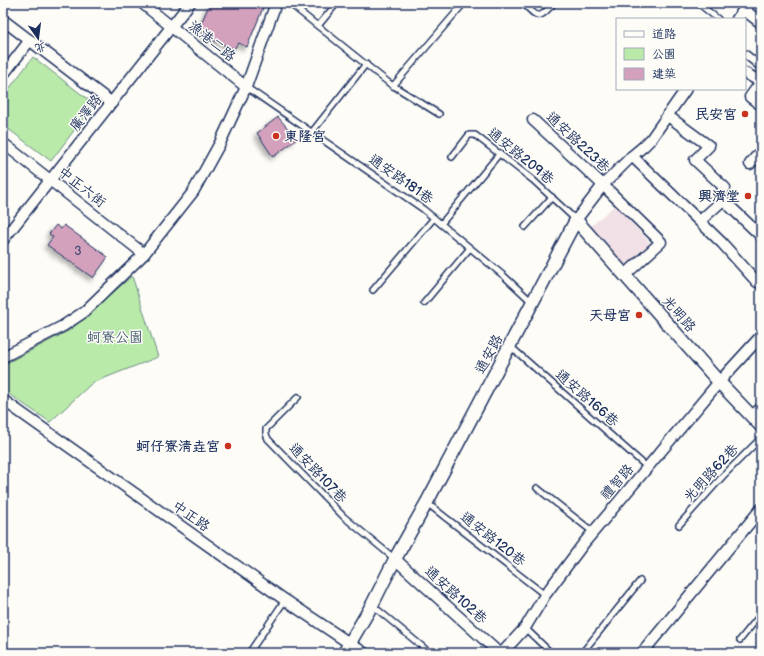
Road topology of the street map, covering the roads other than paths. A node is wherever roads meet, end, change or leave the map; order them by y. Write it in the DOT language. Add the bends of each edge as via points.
graph roads {
  1 [pos="142,3"];
  2 [pos="190,3"];
  3 [pos="276,3"];
  4 [pos="289,3"];
  5 [pos="337,3"];
  6 [pos="464,3"];
  7 [pos="523,3"];
  8 [pos="554,3"];
  9 [pos="698,3"];
  10 [pos="746,6"];
  11 [pos="717,18"];
  12 [pos="738,18"];
  13 [pos="3,20"];
  14 [pos="761,23"];
  15 [pos="318,26"];
  16 [pos="172,27"];
  17 [pos="30,40"];
  18 [pos="746,55"];
  19 [pos="366,64"];
  20 [pos="761,67"];
  21 [pos="746,74"];
  22 [pos="3,75"];
  23 [pos="393,86"];
  24 [pos="246,87"];
  25 [pos="685,90"];
  26 [pos="112,104"];
  27 [pos="761,105"];
  28 [pos="439,114"];
  29 [pos="668,116"];
  30 [pos="533,120"];
  31 [pos="312,132"];
  32 [pos="3,143"];
  33 [pos="761,151"];
  34 [pos="500,153"];
  35 [pos="452,156"];
  36 [pos="632,156"];
  37 [pos="750,164"];
  38 [pos="51,180"];
  39 [pos="603,185"];
  40 [pos="552,197"];
  41 [pos="723,200"];
  42 [pos="434,218"];
  43 [pos="576,220"];
  44 [pos="700,221"];
  45 [pos="441,224"];
  46 [pos="525,227"];
  47 [pos="761,236"];
  48 [pos="3,240"];
  49 [pos="470,248"];
  50 [pos="144,254"];
  51 [pos="625,275"];
  52 [pos="757,282"];
  53 [pos="373,290"];
  54 [pos="533,302"];
  55 [pos="424,303"];
  56 [pos="761,336"];
  57 [pos="510,346"];
  58 [pos="3,357"];
  59 [pos="719,382"];
  60 [pos="298,396"];
  61 [pos="3,400"];
  62 [pos="761,408"];
  63 [pos="752,416"];
  64 [pos="761,426"];
  65 [pos="761,438"];
  66 [pos="648,468"];
  67 [pos="536,488"];
  68 [pos="427,502"];
  69 [pos="761,509"];
  70 [pos="679,525"];
  71 [pos="593,532"];
  72 [pos="395,559"];
  73 [pos="640,581"];
  74 [pos="545,595"];
  75 [pos="285,600"];
  76 [pos="372,605"];
  77 [pos="761,614"];
  78 [pos="524,628"];
  79 [pos="740,640"];
  80 [pos="347,648"];
  81 [pos="249,653"];
  82 [pos="364,653"];
  83 [pos="430,653"];
  84 [pos="499,653"];
  85 [pos="502,653"];
  86 [pos="551,653"];
  87 [pos="582,653"];
  88 [pos="642,653"];
  1 -- 16 [label="street, 漁港二路"];
  2 -- 16 [label="street, 廣澤路"];
  3 -- 24 [label="street"];
  4 -- 15 [label="lane"];
  5 -- 15 [label="lane"];
  6 -- 23 [label="lane"];
  7 -- 8 [label="lane" via="539,16"];
  9 -- 11 [label="lane"];
  10 -- 12 [label="street"];
  10 -- 14 [label="street"];
  13 -- 17 [label="street"];
  15 -- 19 [label="lane"];
  16 -- 24 [label="street, 漁港二路"];
  16 -- 26 [label="street, 廣澤路"];
  17 -- 22 [label="street"];
  17 -- 26 [label="street"];
  18 -- 20 [label="street"];
  19 -- 23 [label="lane"];
  19 -- 31 [label="lane"];
  21 -- 27 [label="street" via="761,82 750,97"];
  23 -- 28 [label="lane"];
  24 -- 31 [label="lane, 通安路181巷"];
  24 -- 50 [label="street" via="220,143 193,192"];
  25 -- 29 [label="street, 通安路"];
  26 -- 38 [label="street, 廣澤路"];
  29 -- 36 [label="street, 通安路" via="651,139"];
  29 -- 41 [label="street" via="709,146 696,160 725,188 719,196"];
  30 -- 39 [label="street, 通安路223巷"];
  31 -- 42 [label="lane, 通安路181巷"];
  32 -- 38 [label="street, 中正六街"];
  33 -- 37 [label="street"];
  34 -- 35 [label="lane, 通安路209巷" via="472,134"];
  34 -- 40 [label="lane, 通安路209巷"];
  34 -- 45 [label="lane"];
  36 -- 39 [label="street, 通安路"];
  36 -- 44 [label="street"];
  38 -- 48 [label="street, 廣澤路"];
  38 -- 50 [label="street, 中正六街"];
  39 -- 43 [label="street, 通安路"];
  39 -- 51 [label="street, 通安路223巷" via="661,242"];
  40 -- 43 [label="lane, 通安路209巷"];
  40 -- 46 [label="lane"];
  41 -- 44 [label="street"];
  41 -- 47 [label="street"];
  42 -- 45 [label="lane, 通安路181巷"];
  42 -- 53 [label="lane"];
  43 -- 51 [label="street, 光明路"];
  43 -- 54 [label="street, 通安路"];
  44 -- 52 [label="street"];
  45 -- 49 [label="lane, 通安路181巷"];
  49 -- 54 [label="lane, 通安路181巷"];
  49 -- 55 [label="lane"];
  50 -- 58 [label="street" via="84,312 63,326"];
  51 -- 59 [label="street, 光明路"];
  54 -- 57 [label="street, 通安路"];
  56 -- 59 [label="street, 禮智路"];
  57 -- 66 [label="lane, 通安路166巷"];
  57 -- 68 [label="street, 通安路"];
  59 -- 63 [label="street, 光明路"];
  59 -- 66 [label="street, 禮智路"];
  60 -- 72 [label="lane, 通安路107巷" via="266,429 268,439 344,517"];
  61 -- 75 [label="street, 中正路"];
  62 -- 63 [label="street"];
  63 -- 64 [label="street, 光明路"];
  65 -- 70 [label="lane, 光明路62巷" via="722,476"];
  66 -- 71 [label="street, 禮智路"];
  67 -- 71 [label="lane"];
  68 -- 72 [label="street, 通安路"];
  68 -- 74 [label="lane, 通安路120巷"];
  69 -- 88 [label="street"];
  71 -- 74 [label="street, 禮智路"];
  72 -- 76 [label="street, 通安路"];
  72 -- 84 [label="street, 通安路102巷"];
  73 -- 87 [label="lane"];
  74 -- 78 [label="street, 禮智路"];
  75 -- 80 [label="street, 中正路"];
  75 -- 81 [label="lane"];
  76 -- 80 [label="street, 通安路"];
  76 -- 83 [label="lane"];
  77 -- 79 [label="lane"];
  78 -- 85 [label="street, 禮智路"];
  78 -- 86 [label="lane"];
  80 -- 82 [label="street, 中正路"];
}
